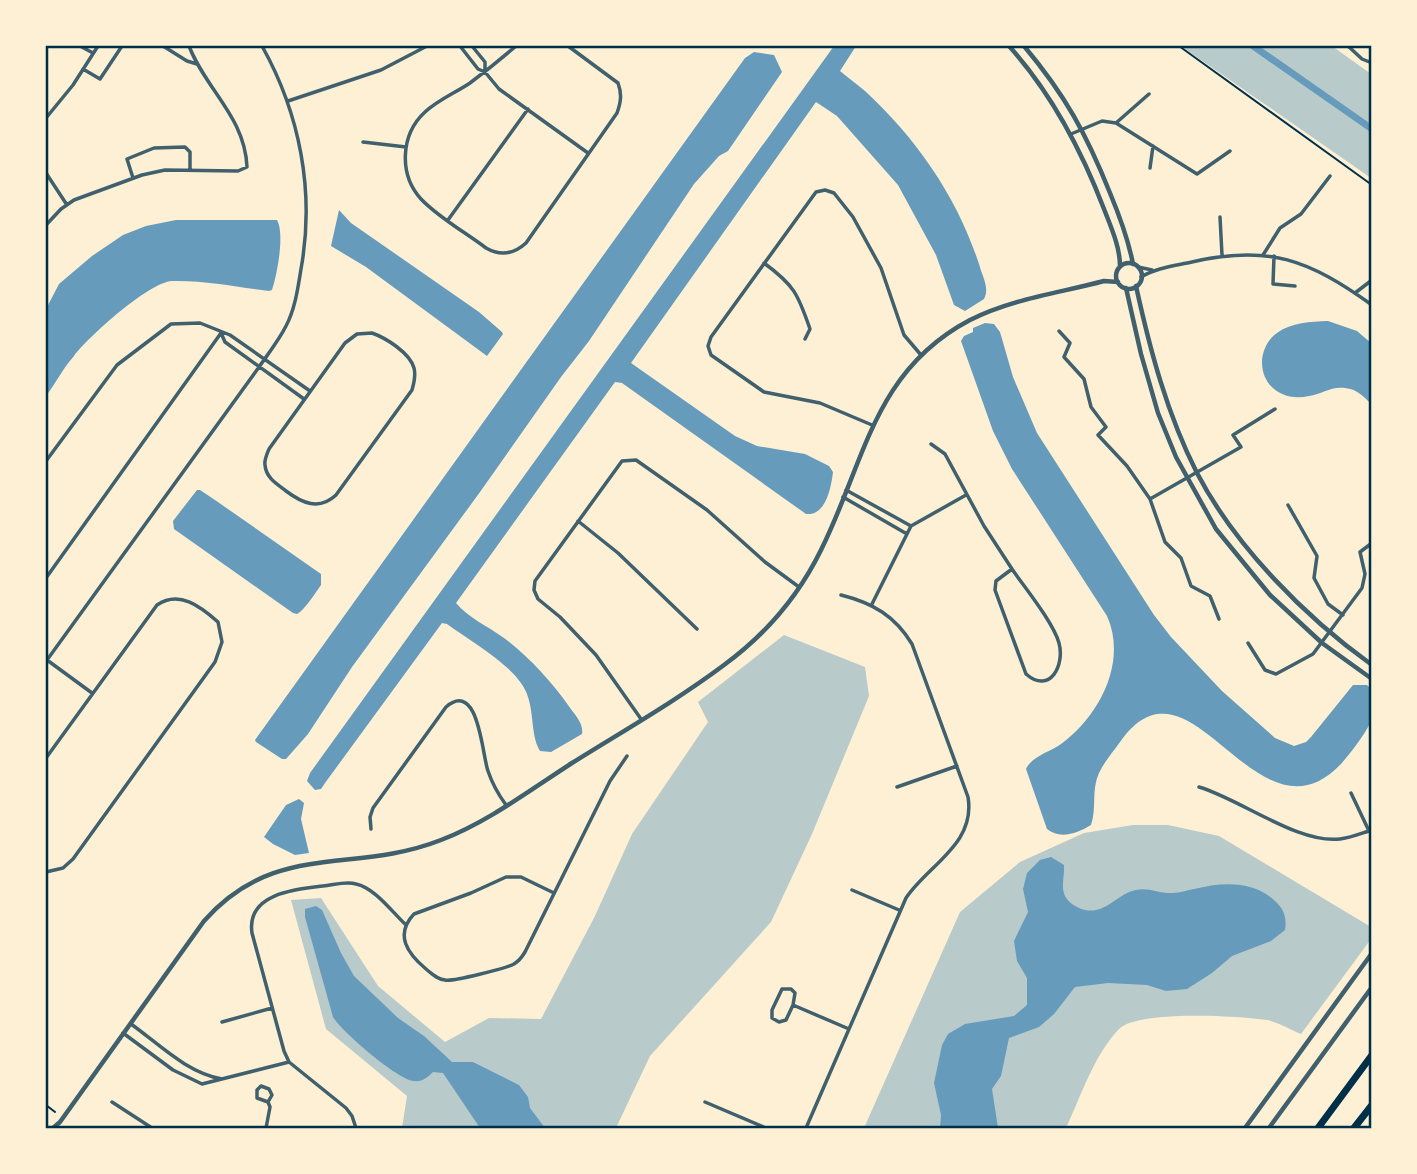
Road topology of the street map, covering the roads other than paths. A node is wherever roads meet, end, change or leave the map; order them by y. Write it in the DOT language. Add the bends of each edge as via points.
graph roads {
  1 [pos="79,46"];
  2 [pos="98,46"];
  3 [pos="122,46"];
  4 [pos="163,46"];
  5 [pos="189,46"];
  6 [pos="262,46"];
  7 [pos="427,46"];
  8 [pos="460,46"];
  9 [pos="472,46"];
  10 [pos="516,46"];
  11 [pos="568,46"];
  12 [pos="1009,46"];
  13 [pos="1024,46"];
  14 [pos="1348,46"];
  15 [pos="93,54"];
  16 [pos="1371,63"];
  17 [pos="197,64"];
  18 [pos="83,69"];
  19 [pos="485,72"];
  20 [pos="1149,94"];
  21 [pos="288,101"];
  22 [pos="528,110"];
  23 [pos="46,118"];
  24 [pos="1116,122"];
  25 [pos="1082,130"];
  26 [pos="1072,134"];
  27 [pos="363,142"];
  28 [pos="1153,146"];
  29 [pos="406,147"];
  30 [pos="1230,151"];
  31 [pos="589,154"];
  32 [pos="1150,168"];
  33 [pos="190,171"];
  34 [pos="46,173"];
  35 [pos="1330,176"];
  36 [pos="133,178"];
  37 [pos="67,205"];
  38 [pos="1220,217"];
  39 [pos="448,220"];
  40 [pos="46,225"];
  41 [pos="1263,255"];
  42 [pos="1222,256"];
  43 [pos="1274,256"];
  44 [pos="764,263"];
  45 [pos="1120,266"];
  46 [pos="1136,266"];
  47 [pos="1152,270"];
  48 [pos="1116,272"];
  49 [pos="1141,278"];
  50 [pos="1371,280"];
  51 [pos="1104,281"];
  52 [pos="1118,282"];
  53 [pos="1136,286"];
  54 [pos="1295,286"];
  55 [pos="1126,288"];
  56 [pos="1355,293"];
  57 [pos="1371,305"];
  58 [pos="1059,331"];
  59 [pos="221,333"];
  60 [pos="805,340"];
  61 [pos="921,355"];
  62 [pos="265,358"];
  63 [pos="259,367"];
  64 [pos="310,391"];
  65 [pos="304,399"];
  66 [pos="1275,410"];
  67 [pos="872,425"];
  68 [pos="931,444"];
  69 [pos="46,461"];
  70 [pos="1197,472"];
  71 [pos="1188,478"];
  72 [pos="846,489"];
  73 [pos="966,495"];
  74 [pos="843,497"];
  75 [pos="1150,499"];
  76 [pos="1287,505"];
  77 [pos="578,521"];
  78 [pos="911,526"];
  79 [pos="906,534"];
  80 [pos="1371,543"];
  81 [pos="1012,569"];
  82 [pos="46,578"];
  83 [pos="799,587"];
  84 [pos="841,595"];
  85 [pos="872,604"];
  86 [pos="1343,615"];
  87 [pos="1219,619"];
  88 [pos="697,629"];
  89 [pos="1330,633"];
  90 [pos="1324,641"];
  91 [pos="1248,643"];
  92 [pos="46,660"];
  93 [pos="1371,665"];
  94 [pos="1371,679"];
  95 [pos="92,693"];
  96 [pos="641,719"];
  97 [pos="627,756"];
  98 [pos="46,758"];
  99 [pos="957,766"];
  100 [pos="1199,787"];
  101 [pos="897,788"];
  102 [pos="1351,793"];
  103 [pos="506,805"];
  104 [pos="372,829"];
  105 [pos="1370,831"];
  106 [pos="46,872"];
  107 [pos="852,891"];
  108 [pos="554,893"];
  109 [pos="900,910"];
  110 [pos="406,925"];
  111 [pos="1371,953"];
  112 [pos="1371,987"];
  113 [pos="793,1005"];
  114 [pos="272,1008"];
  115 [pos="222,1022"];
  116 [pos="130,1023"];
  117 [pos="849,1029"];
  118 [pos="123,1032"];
  119 [pos="1371,1055"];
  120 [pos="289,1062"];
  121 [pos="225,1079"];
  122 [pos="111,1102"];
  123 [pos="268,1102"];
  124 [pos="705,1102"];
  125 [pos="1371,1105"];
  126 [pos="53,1129"];
  127 [pos="152,1129"];
  128 [pos="266,1129"];
  129 [pos="356,1129"];
  130 [pos="766,1129"];
  131 [pos="806,1129"];
  132 [pos="1245,1129"];
  133 [pos="1269,1129"];
  134 [pos="1318,1129"];
  135 [pos="1354,1129"];
  1 -- 15 [label="street"];
  2 -- 15 [label="street"];
  3 -- 18 [label="street" via="102,78"];
  4 -- 17 [label="street"];
  5 -- 17 [label="street"];
  6 -- 21 [label="street"];
  7 -- 21 [label="street" via="381,70"];
  8 -- 19 [label="street"];
  9 -- 19 [label="street" via="485,62"];
  10 -- 19 [label="street"];
  11 -- 31 [label="street" via="610,75 621,92 617,113"];
  12 -- 26 [label="street"];
  13 -- 25 [label="street" via="1053,80"];
  14 -- 16 [label="street"];
  15 -- 18 [label="street"];
  17 -- 33 [label="street" via="238,126 247,167"];
  18 -- 23 [label="street"];
  19 -- 22 [label="street"];
  19 -- 29 [label="street" via="424,113"];
  20 -- 24 [label="street"];
  21 -- 62 [label="street" via="304,167 306,236 287,324"];
  22 -- 31 [label="street"];
  22 -- 39 [label="street"];
  24 -- 25 [label="street" via="1102,121"];
  24 -- 28 [label="street"];
  25 -- 26 [label="street"];
  25 -- 46 [label="street" via="1124,224"];
  26 -- 45 [label="street" via="1107,218"];
  27 -- 29 [label="street"];
  28 -- 30 [label="street" via="1197,174"];
  28 -- 32 [label="street"];
  29 -- 39 [label="street" via="407,172 414,190"];
  31 -- 39 [label="street" via="519,249 494,252"];
  33 -- 36 [label="street" via="165,170"];
  33 -- 36 [label="street" via="190,152 185,147 154,148 127,159"];
  34 -- 37 [label="street"];
  35 -- 41 [label="street" via="1301,214 1280,229"];
  36 -- 37 [label="street"];
  37 -- 40 [label="street"];
  38 -- 42 [label="street"];
  41 -- 42 [label="street"];
  41 -- 43 [label="street"];
  42 -- 47 [label="street"];
  43 -- 54 [label="street" via="1273,284"];
  43 -- 56 [label="street" via="1313,268"];
  44 -- 60 [label="street" via="795,291 810,329"];
  44 -- 61 [label="street" via="813,196 825,190 838,196 865,235 904,335"];
  44 -- 67 [label="street" via="709,341 711,355 754,387 820,403"];
  45 -- 46 [label="street"];
  45 -- 48 [label="street"];
  46 -- 47 [label="street"];
  46 -- 49 [label="street"];
  47 -- 49 [label="street"];
  48 -- 51 [label="street"];
  48 -- 52 [label="street"];
  49 -- 53 [label="street"];
  50 -- 56 [label="street"];
  51 -- 52 [label="street"];
  51 -- 61 [label="street" via="986,312"];
  52 -- 55 [label="street"];
  53 -- 55 [label="street"];
  53 -- 70 [label="street" via="1156,370"];
  55 -- 71 [label="street" via="1150,391"];
  56 -- 57 [label="street"];
  58 -- 75 [label="street" via="1070,343 1064,357 1084,379 1091,407 1106,427 1098,435"];
  59 -- 62 [label="street"];
  59 -- 63 [label="street" via="225,342"];
  59 -- 69 [label="street" via="201,323 171,324 117,365"];
  59 -- 82 [label="street"];
  61 -- 67 [label="street" via="895,385"];
  62 -- 63 [label="street"];
  62 -- 64 [label="street"];
  63 -- 65 [label="street"];
  63 -- 92 [label="street"];
  64 -- 65 [label="street"];
  64 -- 65 [label="street" via="345,342 357,334 380,336 409,357 414,367 412,390 336,495 323,504 302,502 272,481 265,464 268,449"];
  66 -- 70 [label="street" via="1234,435 1241,447"];
  67 -- 72 [label="street"];
  68 -- 73 [label="street" via="945,454"];
  70 -- 71 [label="street"];
  70 -- 89 [label="street" via="1271,575"];
  71 -- 75 [label="street"];
  71 -- 90 [label="street" via="1240,562"];
  72 -- 74 [label="street"];
  72 -- 78 [label="street"];
  73 -- 78 [label="street"];
  73 -- 81 [label="street"];
  74 -- 79 [label="street"];
  74 -- 83 [label="street"];
  75 -- 87 [label="street" via="1165,542 1181,558 1191,586 1210,596"];
  76 -- 86 [label="street" via="1317,556 1314,578 1328,604"];
  77 -- 83 [label="street" via="619,465 626,459 636,460"];
  77 -- 88 [label="street"];
  77 -- 96 [label="street" via="535,581 535,595 596,654"];
  78 -- 79 [label="street"];
  79 -- 85 [label="street"];
  80 -- 86 [label="street" via="1360,552 1364,584"];
  81 -- 81 [label="street" via="1060,645 1057,668 1043,682 1026,674 995,590 996,581"];
  83 -- 96 [label="street" via="743,650"];
  84 -- 85 [label="street"];
  85 -- 99 [label="street" via="899,625 912,644"];
  86 -- 89 [label="street"];
  89 -- 90 [label="street"];
  89 -- 93 [label="street"];
  90 -- 91 [label="street" via="1313,654 1276,674 1265,670"];
  90 -- 94 [label="street"];
  92 -- 95 [label="street"];
  95 -- 98 [label="street"];
  95 -- 106 [label="street" via="162,602 187,600 218,622 222,642 215,662 73,859 63,868"];
  96 -- 103 [label="street"];
  97 -- 108 [label="street"];
  99 -- 101 [label="street"];
  99 -- 109 [label="street" via="969,803 969,820 957,844 914,887"];
  100 -- 105 [label="street" via="1303,834 1339,839"];
  102 -- 105 [label="street"];
  103 -- 104 [label="street" via="488,772 477,719 468,706 454,702 373,808"];
  103 -- 116 [label="street" via="463,831 422,847 284,868 242,887 204,921"];
  107 -- 109 [label="street"];
  108 -- 110 [label="street" via="521,877 506,877 418,911"];
  108 -- 110 [label="street" via="519,960 458,980 438,978 411,955 404,942"];
  109 -- 117 [label="street"];
  110 -- 114 [label="street" via="357,884 302,888 267,900 256,909 251,929"];
  111 -- 132 [label="street"];
  112 -- 133 [label="street"];
  113 -- 113 [label="street" via="786,1020 772,1018 782,989 795,993"];
  113 -- 117 [label="street"];
  114 -- 115 [label="street"];
  114 -- 120 [label="street"];
  116 -- 118 [label="street"];
  116 -- 121 [label="street" via="181,1061"];
  117 -- 131 [label="street"];
  118 -- 121 [label="street" via="173,1070 202,1084"];
  118 -- 126 [label="street"];
  119 -- 134 [label="highway"];
  120 -- 121 [label="street"];
  120 -- 129 [label="street" via="349,1112"];
  122 -- 127 [label="street"];
  123 -- 123 [label="street" via="257,1098 261,1086 272,1092"];
  123 -- 128 [label="street"];
  124 -- 130 [label="street"];
  125 -- 135 [label="highway"];
}
